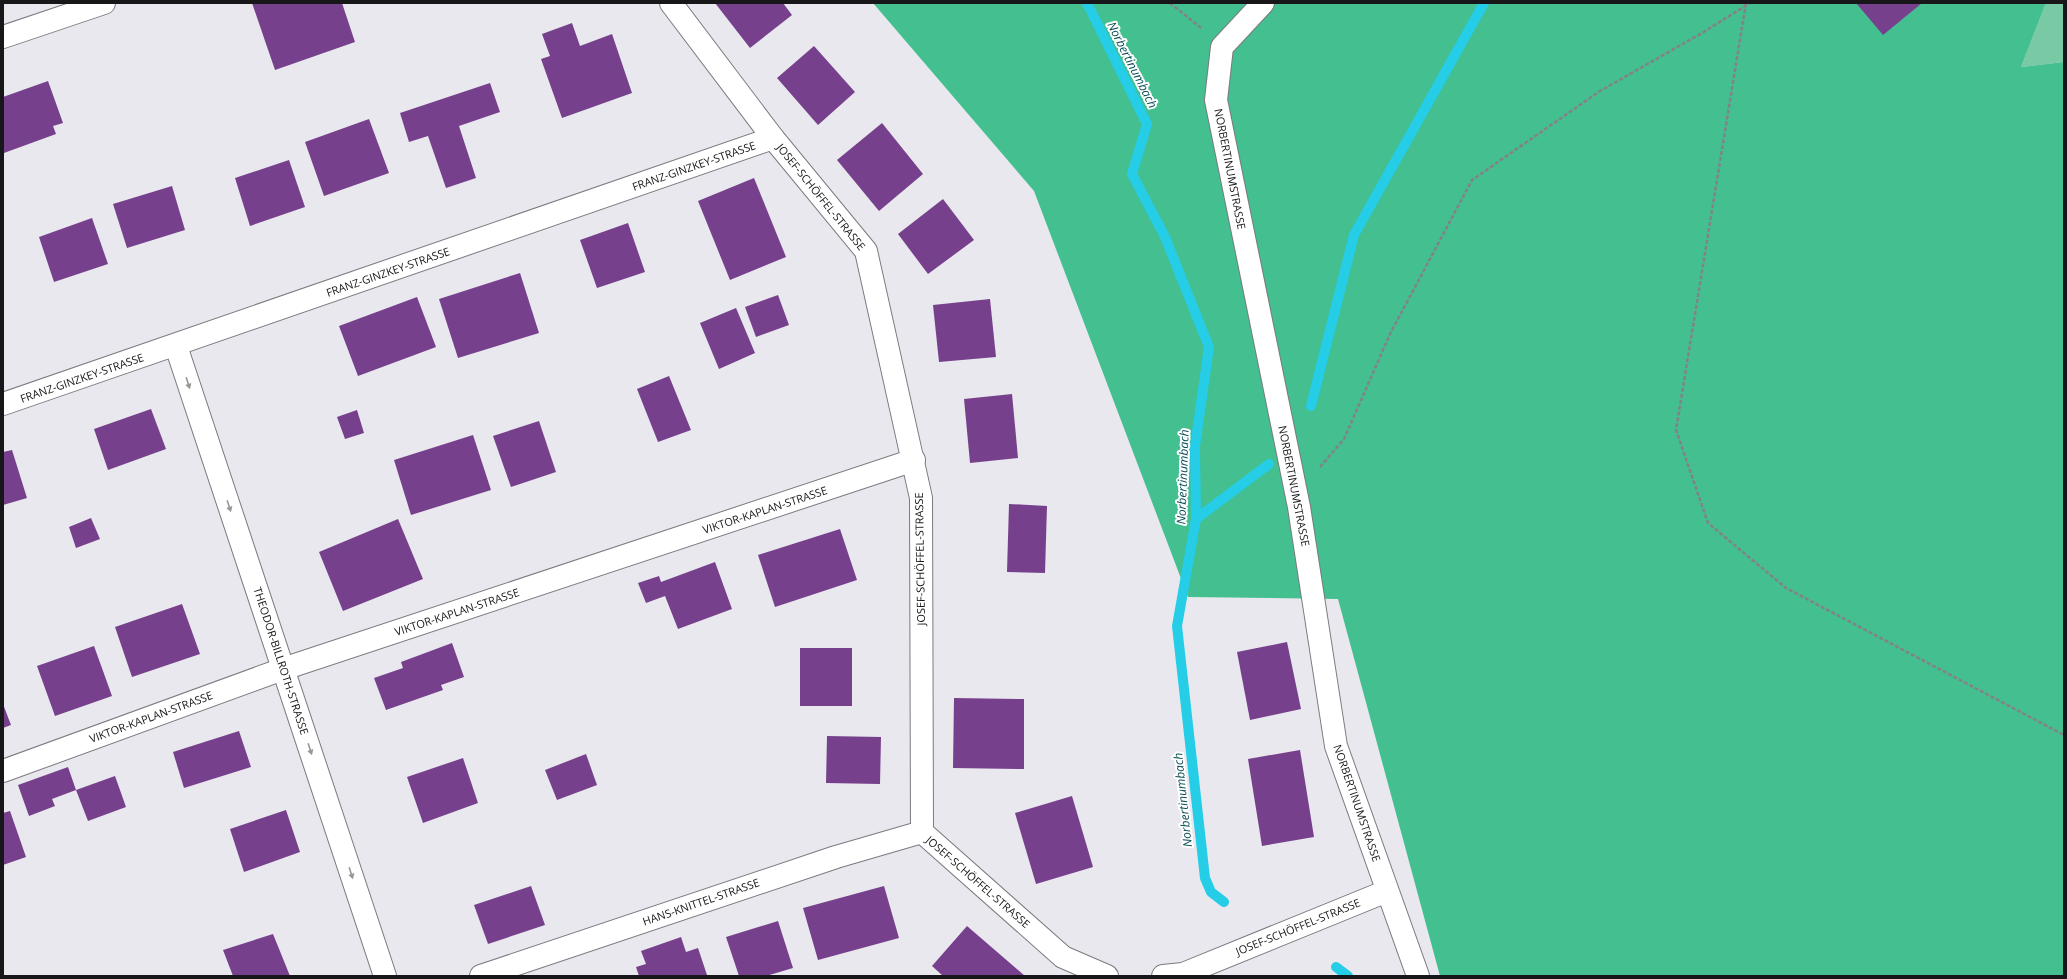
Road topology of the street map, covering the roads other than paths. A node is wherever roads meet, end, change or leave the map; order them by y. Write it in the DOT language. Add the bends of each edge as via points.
graph roads {
  1 [pos="104,3"];
  2 [pos="671,3"];
  3 [pos="1263,3"];
  4 [pos="3,37"];
  5 [pos="773,138"];
  6 [pos="176,346"];
  7 [pos="3,404"];
  8 [pos="914,460"];
  9 [pos="284,669"];
  10 [pos="3,771"];
  11 [pos="922,832"];
  12 [pos="1387,891"];
  13 [pos="385,976"];
  14 [pos="481,976"];
  15 [pos="1107,976"];
  16 [pos="1163,976"];
  17 [pos="1418,976"];
  1 -- 4 [label="street"];
  2 -- 5 [label="street, JOSEF-SCHÖFFEL-STRASSE"];
  3 -- 12 [label="street, NORBERTINUMSTRASSE" via="1222,47 1216,100 1296,495 1336,746"];
  5 -- 6 [label="street, FRANZ-GINZKEY-STRASSE"];
  5 -- 8 [label="street, JOSEF-SCHÖFFEL-STRASSE" via="866,251"];
  6 -- 7 [label="street, FRANZ-GINZKEY-STRASSE"];
  6 -- 9 [label="street, THEODOR-BILLROTH-STRASSE, one-way"];
  8 -- 9 [label="street, VIKTOR-KAPLAN-STRASSE"];
  8 -- 11 [label="street, JOSEF-SCHÖFFEL-STRASSE" via="921,498"];
  9 -- 10 [label="street, VIKTOR-KAPLAN-STRASSE"];
  9 -- 13 [label="street, THEODOR-BILLROTH-STRASSE, one-way"];
  11 -- 14 [label="street, HANS-KNITTEL-STRASSE" via="836,857"];
  11 -- 15 [label="street, JOSEF-SCHÖFFEL-STRASSE" via="1063,956"];
  12 -- 16 [label="street, JOSEF-SCHÖFFEL-STRASSE" via="1183,974"];
  12 -- 17 [label="street, NORBERTINUMSTRASSE"];
}
